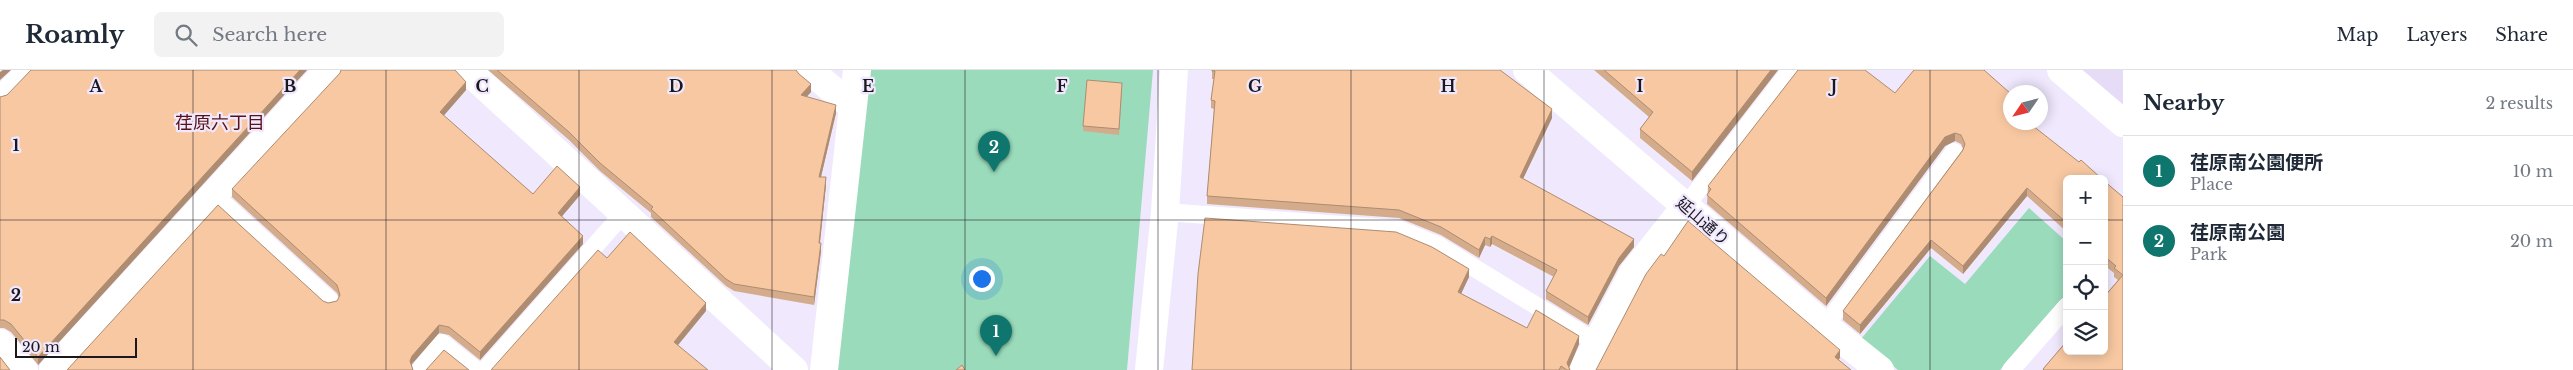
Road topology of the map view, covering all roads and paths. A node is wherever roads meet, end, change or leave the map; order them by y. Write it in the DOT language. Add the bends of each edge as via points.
graph roads {
  1 [pos="24,70"];
  2 [pos="328,70"];
  3 [pos="467,70"];
  4 [pos="809,70"];
  5 [pos="856,70"];
  6 [pos="1174,70"];
  7 [pos="1528,70"];
  8 [pos="1791,70"];
  9 [pos="2061,70"];
  10 [pos="0,95"];
  11 [pos="852,106"];
  12 [pos="2123,123"];
  13 [pos="1954,152"];
  14 [pos="214,195"];
  15 [pos="1685,206"];
  16 [pos="1165,212"];
  17 [pos="623,214"];
  18 [pos="330,301"];
  19 [pos="2064,310"];
  20 [pos="1825,326"];
  21 [pos="0,343"];
  22 [pos="1597,343"];
  23 [pos="24,370"];
  24 [pos="53,370"];
  25 [pos="420,370"];
  26 [pos="476,370"];
  27 [pos="485,370"];
  28 [pos="794,370"];
  29 [pos="824,370"];
  30 [pos="1149,370"];
  31 [pos="1583,370"];
  32 [pos="1880,370"];
  33 [pos="2011,370"];
  1 -- 10 [label="lane"];
  2 -- 14 [label="street"];
  3 -- 17 [label="street"];
  4 -- 11 [label="street"];
  5 -- 11 [label="street"];
  6 -- 16 [label="street"];
  7 -- 15 [label="street, 延山通り"];
  8 -- 15 [label="lane"];
  9 -- 12 [label="street"];
  11 -- 29 [label="street"];
  13 -- 20 [label="lane"];
  14 -- 18 [label="lane"];
  14 -- 24 [label="street"];
  15 -- 20 [label="street, 延山通り"];
  15 -- 22 [label="street" via="1633,273"];
  16 -- 22 [label="lane" via="1398,229 1437,245"];
  16 -- 30 [label="street"];
  17 -- 27 [label="lane"];
  17 -- 28 [label="street"];
  19 -- 33 [label="lane"];
  20 -- 32 [label="street, 延山通り"];
  21 -- 23 [label="street"];
  22 -- 31 [label="street"];
  25 -- 26 [label="lane" via="442,343"];
}
